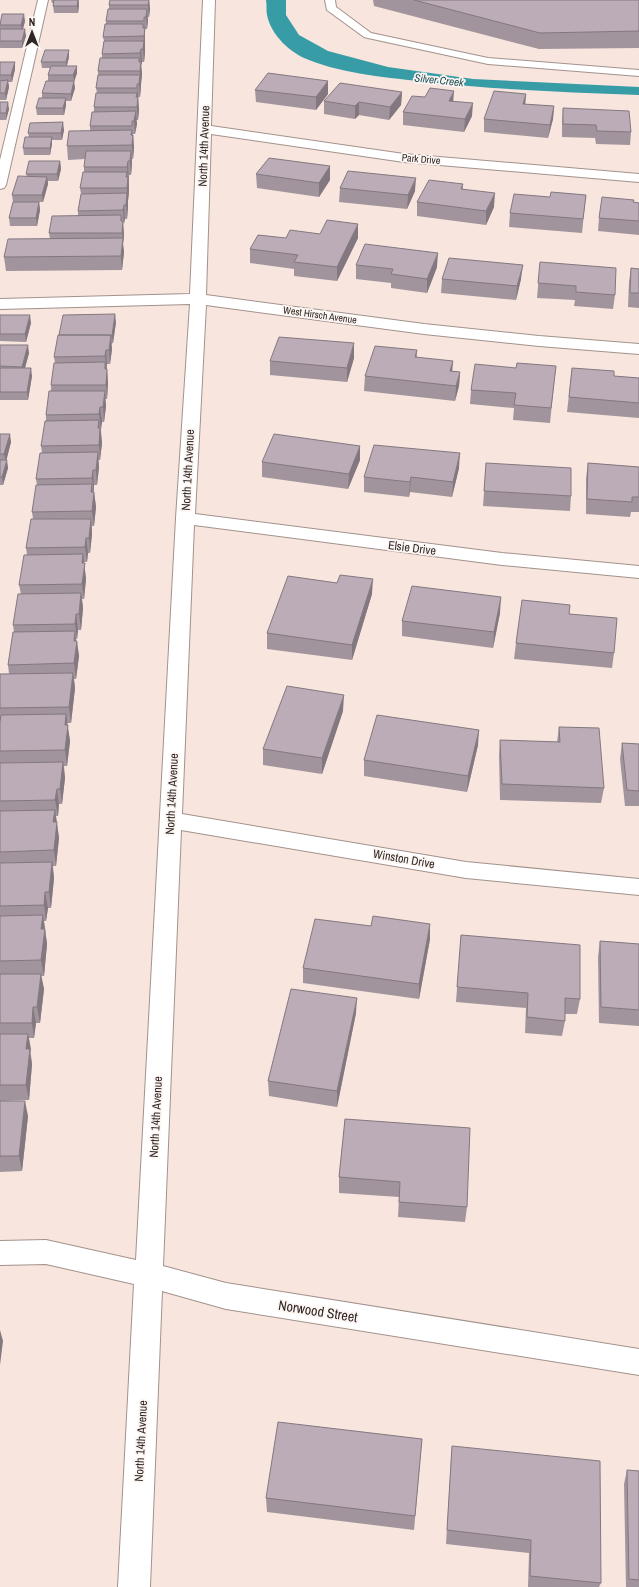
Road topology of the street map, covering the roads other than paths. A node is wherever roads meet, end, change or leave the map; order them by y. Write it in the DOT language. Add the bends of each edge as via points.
graph roads {
  1 [pos="43,0"];
  2 [pos="209,0"];
  3 [pos="330,0"];
  4 [pos="639,73"];
  5 [pos="204,129"];
  6 [pos="639,178"];
  7 [pos="0,185"];
  8 [pos="198,299"];
  9 [pos="0,304"];
  10 [pos="639,349"];
  11 [pos="185,518"];
  12 [pos="639,572"];
  13 [pos="171,820"];
  14 [pos="639,887"];
  15 [pos="0,1253"];
  16 [pos="149,1275"];
  17 [pos="639,1362"];
  18 [pos="134,1587"];
  1 -- 7 [label="lane"];
  2 -- 5 [label="street, North 14th Avenue"];
  3 -- 4 [label="lane" via="331,8 368,35 488,61"];
  5 -- 6 [label="street, Park Drive" via="404,158"];
  5 -- 8 [label="street, North 14th Avenue"];
  8 -- 9 [label="street, West Hirsch Avenue"];
  8 -- 10 [label="street, West Hirsch Avenue" via="424,330"];
  8 -- 11 [label="street, North 14th Avenue"];
  11 -- 12 [label="street, Elsie Drive" via="502,560"];
  11 -- 13 [label="street, North 14th Avenue"];
  13 -- 14 [label="street, Winston Drive" via="466,870"];
  13 -- 16 [label="street, North 14th Avenue"];
  15 -- 16 [label="street, Norwood Street" via="46,1252"];
  16 -- 17 [label="street, Norwood Street" via="226,1296"];
  16 -- 18 [label="street, North 14th Avenue"];
}
